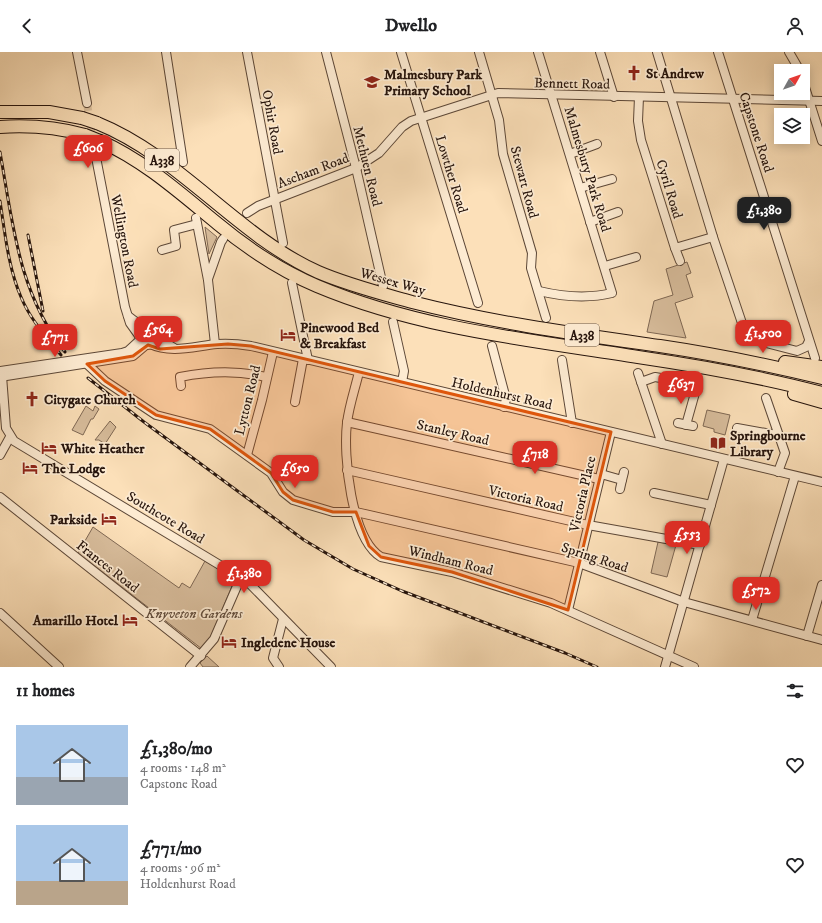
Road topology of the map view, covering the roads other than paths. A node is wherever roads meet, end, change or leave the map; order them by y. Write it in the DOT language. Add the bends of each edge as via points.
graph roads {
  1 [pos="77,52"];
  2 [pos="166,52"];
  3 [pos="247,52"];
  4 [pos="326,52"];
  5 [pos="401,52"];
  6 [pos="479,52"];
  7 [pos="538,52"];
  8 [pos="600,52"];
  9 [pos="658,52"];
  10 [pos="718,52"];
  11 [pos="789,52"];
  12 [pos="796,64"];
  13 [pos="492,95"];
  14 [pos="551,96"];
  15 [pos="614,97"];
  16 [pos="640,97"];
  17 [pos="671,97"];
  18 [pos="733,98"];
  19 [pos="774,99"];
  20 [pos="809,100"];
  21 [pos="822,101"];
  22 [pos="86,103"];
  23 [pos="0,112"];
  24 [pos="422,118"];
  25 [pos="0,127"];
  26 [pos="822,141"];
  27 [pos="97,144"];
  28 [pos="597,144"];
  29 [pos="570,154"];
  30 [pos="183,162"];
  31 [pos="356,168"];
  32 [pos="612,179"];
  33 [pos="580,188"];
  34 [pos="275,199"];
  35 [pos="618,212"];
  36 [pos="247,213"];
  37 [pos="590,222"];
  38 [pos="713,237"];
  39 [pos="224,239"];
  40 [pos="283,244"];
  41 [pos="675,248"];
  42 [pos="162,250"];
  43 [pos="636,257"];
  44 [pos="680,262"];
  45 [pos="604,266"];
  46 [pos="208,280"];
  47 [pos="292,283"];
  48 [pos="383,286"];
  49 [pos="539,291"];
  50 [pos="478,303"];
  51 [pos="128,316"];
  52 [pos="546,318"];
  53 [pos="393,322"];
  54 [pos="150,333"];
  55 [pos="140,338"];
  56 [pos="809,341"];
  57 [pos="215,344"];
  58 [pos="148,345"];
  59 [pos="492,346"];
  60 [pos="174,348"];
  61 [pos="693,351"];
  62 [pos="272,352"];
  63 [pos="306,360"];
  64 [pos="562,360"];
  65 [pos="819,362"];
  66 [pos="86,365"];
  67 [pos="691,365"];
  68 [pos="359,372"];
  69 [pos="638,373"];
  70 [pos="1,375"];
  71 [pos="266,377"];
  72 [pos="822,378"];
  73 [pos="402,382"];
  74 [pos="641,382"];
  75 [pos="181,386"];
  76 [pos="822,393"];
  77 [pos="766,398"];
  78 [pos="295,402"];
  79 [pos="822,402"];
  80 [pos="504,407"];
  81 [pos="347,422"];
  82 [pos="572,423"];
  83 [pos="686,425"];
  84 [pos="737,428"];
  85 [pos="610,432"];
  86 [pos="777,435"];
  87 [pos="10,437"];
  88 [pos="662,444"];
  89 [pos="247,454"];
  90 [pos="0,455"];
  91 [pos="724,459"];
  92 [pos="347,470"];
  93 [pos="778,472"];
  94 [pos="795,476"];
  95 [pos="600,477"];
  96 [pos="822,482"];
  97 [pos="620,489"];
  98 [pos="654,493"];
  99 [pos="0,497"];
  100 [pos="711,505"];
  101 [pos="356,512"];
  102 [pos="588,525"];
  103 [pos="700,545"];
  104 [pos="579,564"];
  105 [pos="241,577"];
  106 [pos="822,585"];
  107 [pos="684,602"];
  108 [pos="568,610"];
  109 [pos="0,613"];
  110 [pos="283,619"];
  111 [pos="752,620"];
  112 [pos="807,636"];
  113 [pos="822,640"];
  114 [pos="201,656"];
  115 [pos="668,656"];
  116 [pos="194,666"];
  117 [pos="59,667"];
  118 [pos="279,667"];
  119 [pos="331,667"];
  120 [pos="665,667"];
  121 [pos="694,667"];
  1 -- 22 [label="street"];
  2 -- 30 [label="street"];
  3 -- 34 [label="street, Ophir Road"];
  4 -- 31 [label="street, Methuen Road"];
  5 -- 24 [label="street, Lowther Road"];
  6 -- 13 [label="street, Stewart Road"];
  7 -- 14 [label="street, Malmesbury Park Road"];
  8 -- 15 [label="street"];
  9 -- 17 [label="street"];
  10 -- 18 [label="street, Capstone Road"];
  11 -- 12 [label="street"];
  13 -- 14 [label="street, Bennett Road"];
  13 -- 24 [label="street, Bennett Road"];
  13 -- 49 [label="street, Stewart Road" via="501,126 503,154 532,253 531,268"];
  14 -- 15 [label="street, Bennett Road"];
  14 -- 29 [label="street, Malmesbury Park Road"];
  15 -- 16 [label="street, Bennett Road"];
  16 -- 17 [label="street, Bennett Road"];
  16 -- 41 [label="street, Cyril Road" via="638,121 641,140"];
  17 -- 18 [label="street, Bennett Road"];
  17 -- 38 [label="street"];
  18 -- 19 [label="street, Bennett Road"];
  18 -- 56 [label="street, Capstone Road"];
  20 -- 21 [label="street, Bennett Road"];
  20 -- 26 [label="street"];
  23 -- 61 [label="highway, Wessex Way / A338, bridge" via="35,111 82,118 119,133 145,148 269,245 305,265 344,282 496,322"];
  24 -- 31 [label="street, Ascham Road" via="402,127 386,147"];
  24 -- 50 [label="street, Lowther Road"];
  25 -- 27 [label="highway, Wessex Way / A338, bridge" via="38,126 71,131 85,135"];
  27 -- 51 [label="street, Wellington Road"];
  27 -- 67 [label="highway, Wessex Way / A338" via="123,152 151,170 255,251 304,280 340,295 470,330"];
  28 -- 29 [label="street"];
  29 -- 33 [label="street, Malmesbury Park Road"];
  31 -- 34 [label="street, Ascham Road"];
  31 -- 48 [label="street, Methuen Road"];
  32 -- 33 [label="street"];
  33 -- 37 [label="street, Malmesbury Park Road"];
  34 -- 36 [label="street, Ascham Road"];
  34 -- 40 [label="street, Ophir Road"];
  35 -- 37 [label="street"];
  37 -- 45 [label="street, Malmesbury Park Road"];
  38 -- 41 [label="street"];
  38 -- 56 [label="street" via="747,338 797,351 806,347"];
  39 -- 46 [label="street"];
  41 -- 44 [label="street, Cyril Road"];
  42 -- 46 [label="street" via="176,246 174,230 197,221"];
  43 -- 45 [label="street"];
  45 -- 49 [label="street, Malmesbury Park Road" via="612,294 593,298"];
  46 -- 57 [label="street"];
  47 -- 63 [label="street"];
  49 -- 52 [label="street, Stewart Road"];
  51 -- 54 [label="street"];
  51 -- 55 [label="street, Wellington Road"];
  53 -- 73 [label="street" via="404,371"];
  54 -- 55 [label="street" via="142,333"];
  54 -- 58 [label="street" via="154,339"];
  54 -- 60 [label="street"];
  55 -- 58 [label="street, Holdenhurst Road" via="142,344"];
  55 -- 70 [label="street" via="128,351 122,353"];
  56 -- 65 [label="street, Capstone Road"];
  57 -- 60 [label="street, Holdenhurst Road"];
  57 -- 62 [label="street, Holdenhurst Road" via="240,344"];
  58 -- 60 [label="street, Holdenhurst Road" via="160,349"];
  58 -- 66 [label="street" via="133,356"];
  59 -- 80 [label="street" via="506,399"];
  61 -- 65 [label="highway"];
  61 -- 72 [label="highway, Wessex Way / A338"];
  62 -- 63 [label="street, Holdenhurst Road"];
  62 -- 71 [label="street, Lytton Road"];
  63 -- 68 [label="street, Holdenhurst Road"];
  63 -- 78 [label="street"];
  64 -- 82 [label="street"];
  66 -- 70 [label="street"];
  66 -- 89 [label="street, Spring Road" via="156,415 210,429"];
  67 -- 76 [label="highway, Wessex Way / A338"];
  67 -- 79 [label="highway"];
  68 -- 73 [label="street, Holdenhurst Road"];
  68 -- 81 [label="street, Windham Road"];
  69 -- 74 [label="street"];
  70 -- 87 [label="street" via="6,428"];
  71 -- 75 [label="street" via="230,371 203,373 180,376"];
  71 -- 89 [label="street, Lytton Road"];
  73 -- 80 [label="street, Holdenhurst Road"];
  74 -- 83 [label="street" via="655,377 688,383 695,393"];
  74 -- 88 [label="street"];
  77 -- 86 [label="street"];
  80 -- 82 [label="street, Holdenhurst Road"];
  81 -- 92 [label="street, Windham Road"];
  81 -- 95 [label="street, Stanley Road"];
  82 -- 85 [label="street, Holdenhurst Road"];
  84 -- 86 [label="street"];
  85 -- 88 [label="street, Holdenhurst Road"];
  85 -- 95 [label="street, Victoria Place"];
  86 -- 93 [label="street" via="785,454"];
  87 -- 90 [label="street"];
  87 -- 105 [label="street, Southcote Road"];
  88 -- 91 [label="street, Holdenhurst Road"];
  89 -- 101 [label="street, Spring Road" via="271,473 283,492 293,500 333,512"];
  91 -- 93 [label="street, Holdenhurst Road"];
  91 -- 100 [label="street"];
  92 -- 101 [label="street, Windham Road"];
  92 -- 102 [label="street, Victoria Road"];
  93 -- 94 [label="street, Holdenhurst Road"];
  94 -- 96 [label="street, Holdenhurst Road"];
  94 -- 111 [label="street"];
  95 -- 97 [label="street, Stanley Road" via="623,476"];
  95 -- 102 [label="street, Victoria Place"];
  98 -- 100 [label="street"];
  99 -- 114 [label="street, Frances Road"];
  100 -- 103 [label="street"];
  101 -- 104 [label="street, Spring Road"];
  101 -- 108 [label="street, Windham Road" via="369,546 381,557 452,572 524,593"];
  102 -- 103 [label="street, Victoria Road"];
  102 -- 104 [label="street, Victoria Place"];
  103 -- 107 [label="street"];
  104 -- 107 [label="street, Spring Road"];
  104 -- 108 [label="street, Victoria Place"];
  105 -- 110 [label="street, Southcote Road" via="255,588"];
  105 -- 114 [label="street" via="217,633"];
  106 -- 112 [label="street"];
  107 -- 111 [label="street, Spring Road"];
  107 -- 115 [label="street"];
  108 -- 115 [label="street, Windham Road"];
  109 -- 117 [label="street"];
  110 -- 118 [label="street" via="273,658"];
  110 -- 119 [label="street, Southcote Road"];
  111 -- 112 [label="street, Spring Road"];
  112 -- 113 [label="street, Spring Road"];
  114 -- 116 [label="street"];
  115 -- 120 [label="street"];
  115 -- 121 [label="street, Windham Road"];
}
